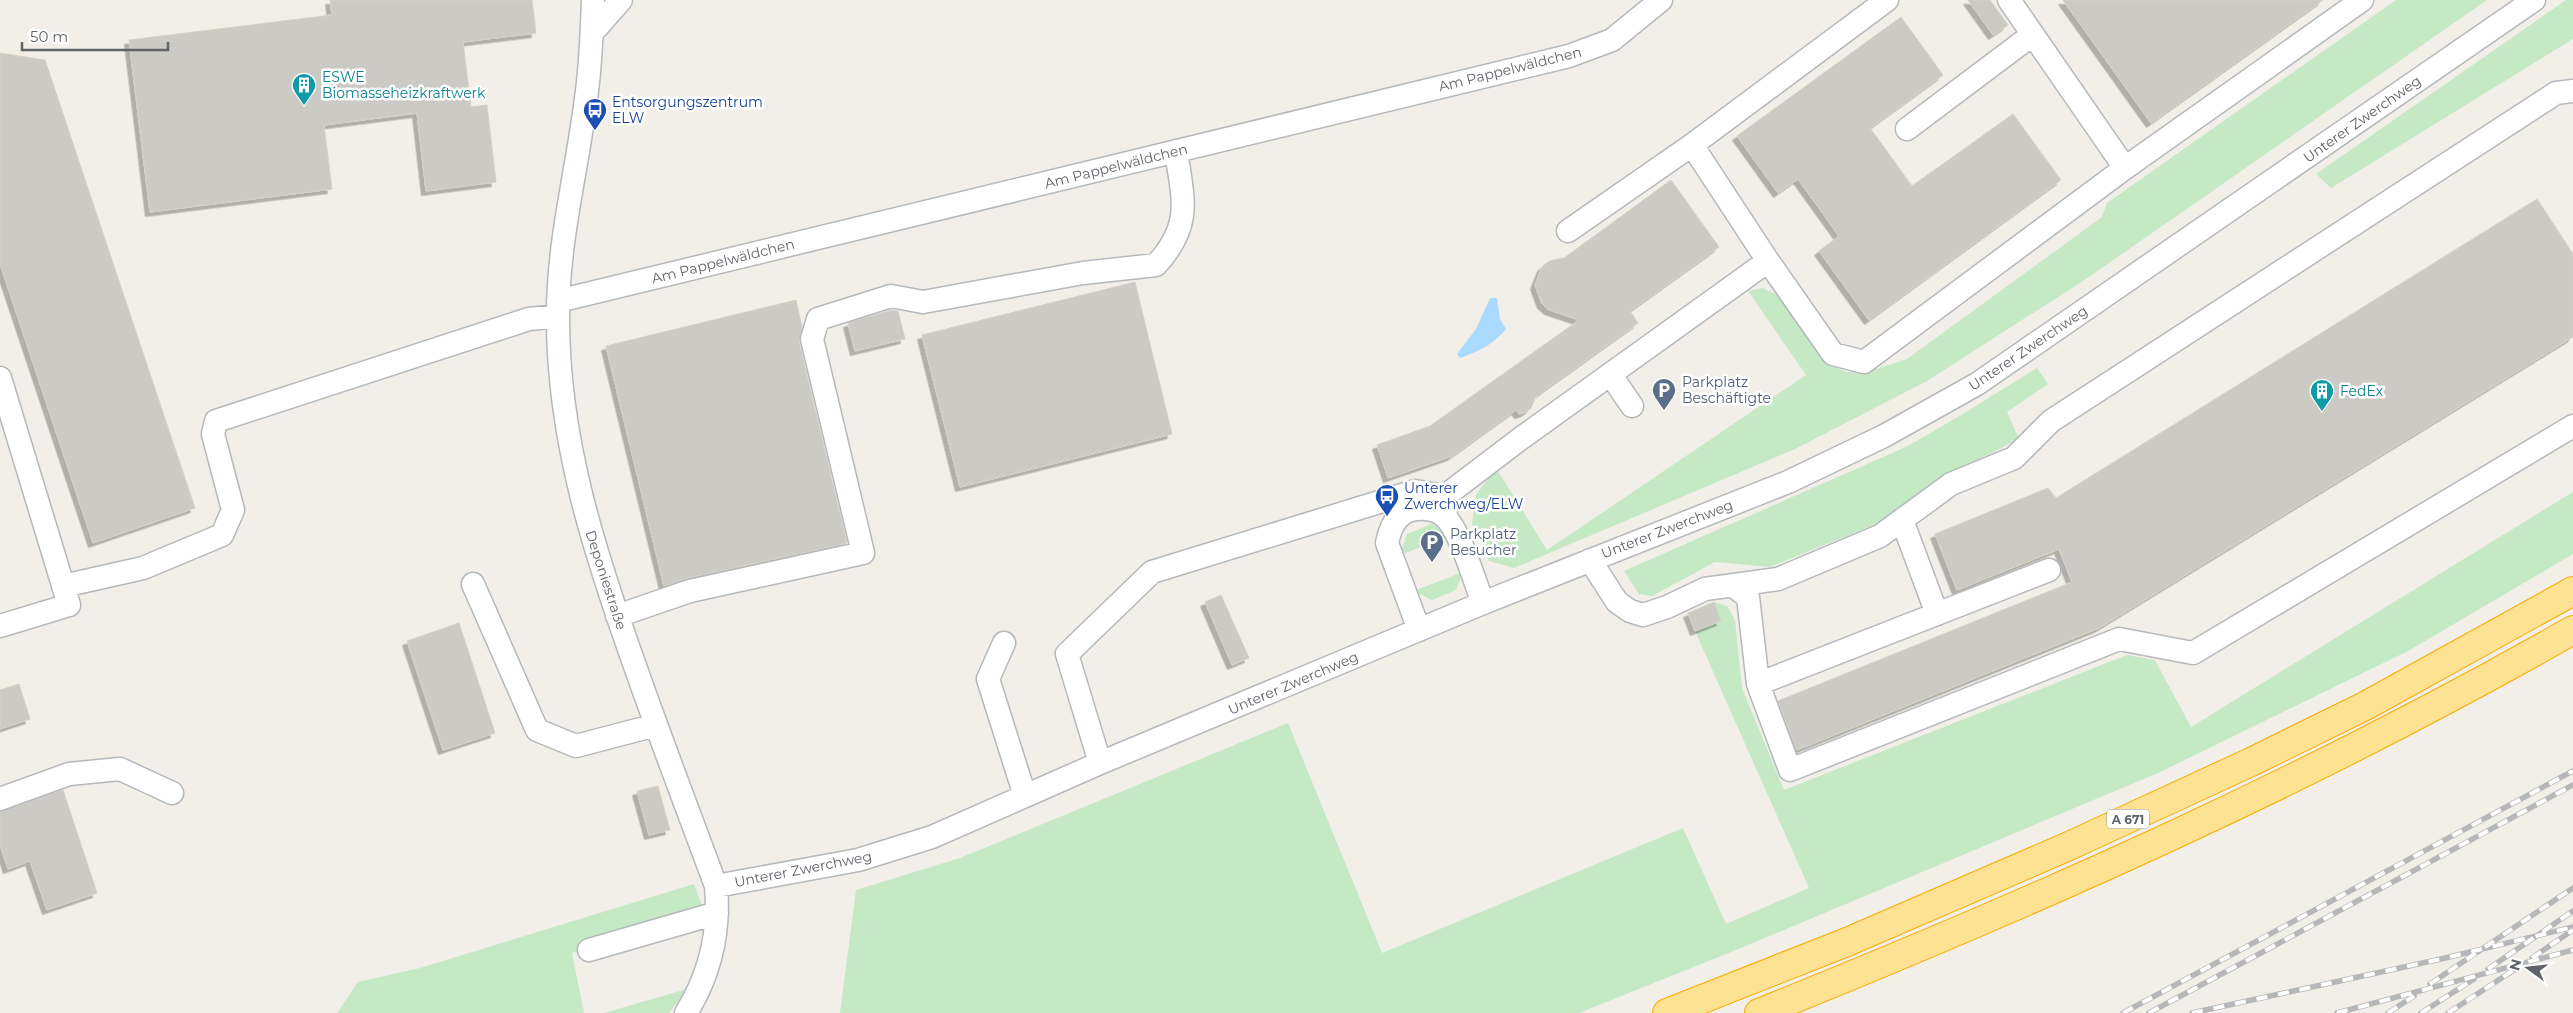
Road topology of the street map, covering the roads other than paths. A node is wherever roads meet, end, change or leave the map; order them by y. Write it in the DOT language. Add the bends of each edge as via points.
graph roads {
  1 [pos="593,0"];
  2 [pos="620,0"];
  3 [pos="1661,0"];
  4 [pos="1887,0"];
  5 [pos="2008,0"];
  6 [pos="2362,0"];
  7 [pos="2534,0"];
  8 [pos="592,33"];
  9 [pos="2032,35"];
  10 [pos="2573,91"];
  11 [pos="1907,129"];
  12 [pos="1692,145"];
  13 [pos="1176,151"];
  14 [pos="2125,168"];
  15 [pos="1568,231"];
  16 [pos="1768,261"];
  17 [pos="558,308"];
  18 [pos="1610,374"];
  19 [pos="0,378"];
  20 [pos="1632,406"];
  21 [pos="2573,426"];
  22 [pos="1446,507"];
  23 [pos="1902,520"];
  24 [pos="1590,560"];
  25 [pos="2048,570"];
  26 [pos="473,584"];
  27 [pos="63,586"];
  28 [pos="1733,586"];
  29 [pos="2573,591"];
  30 [pos="1483,603"];
  31 [pos="1937,614"];
  32 [pos="617,616"];
  33 [pos="0,626"];
  34 [pos="1419,630"];
  35 [pos="2573,630"];
  36 [pos="1004,643"];
  37 [pos="1758,684"];
  38 [pos="656,725"];
  39 [pos="1100,764"];
  40 [pos="172,793"];
  41 [pos="1025,796"];
  42 [pos="0,799"];
  43 [pos="716,886"];
  44 [pos="717,913"];
  45 [pos="589,950"];
  46 [pos="686,1013"];
  47 [pos="1667,1013"];
  48 [pos="1759,1013"];
  1 -- 8 [label="street, Deponiestraße"];
  2 -- 8 [label="street"];
  3 -- 13 [label="street, Am Pappelwäldchen" via="1612,40 1569,56"];
  4 -- 12 [label="street"];
  5 -- 9 [label="street"];
  6 -- 14 [label="street"];
  7 -- 24 [label="street, Unterer Zwerchweg" via="1977,384 1884,436 1788,482"];
  8 -- 17 [label="street, Deponiestraße" via="588,83 562,245"];
  9 -- 11 [label="street"];
  9 -- 14 [label="street"];
  10 -- 23 [label="street" via="2556,93 2051,421 2014,458 1951,484"];
  12 -- 15 [label="street"];
  12 -- 16 [label="street"];
  13 -- 17 [label="street, Am Pappelwäldchen"];
  13 -- 32 [label="street" via="1184,206 1181,228 1156,265 1084,273 924,302 891,296 818,319 812,339 863,553 690,591"];
  14 -- 16 [label="street" via="1864,362 1833,354"];
  16 -- 18 [label="street"];
  17 -- 27 [label="street, Am Pappelwäldchen" via="216,421 213,434 233,510 222,535 143,568"];
  17 -- 32 [label="street, Deponiestraße" via="561,393 575,475 595,551"];
  18 -- 20 [label="street"];
  18 -- 22 [label="street"];
  19 -- 27 [label="street"];
  21 -- 37 [label="street" via="2193,653 2119,639 1790,770"];
  22 -- 30 [label="street"];
  22 -- 34 [label="street" via="1409,511 1397,518 1390,530 1390,556"];
  22 -- 39 [label="street" via="1415,491 1152,572 1067,654"];
  23 -- 28 [label="street" via="1880,536 1778,579"];
  23 -- 31 [label="street"];
  24 -- 28 [label="street" via="1616,602 1643,615 1667,608 1705,589"];
  24 -- 30 [label="street, Unterer Zwerchweg"];
  25 -- 31 [label="street"];
  26 -- 38 [label="street" via="537,730 576,746"];
  27 -- 33 [label="street" via="69,605"];
  28 -- 37 [label="street" via="1748,597"];
  29 -- 47 [label="highway, A 671" via="2366,706 2251,762 1848,942"];
  30 -- 34 [label="street, Unterer Zwerchweg"];
  31 -- 37 [label="street"];
  32 -- 38 [label="street, Deponiestraße"];
  34 -- 39 [label="street, Unterer Zwerchweg"];
  35 -- 48 [label="highway, A 671" via="2392,730 2248,801 2074,881"];
  36 -- 41 [label="street" via="988,679"];
  38 -- 43 [label="street, Deponiestraße"];
  39 -- 41 [label="street, Unterer Zwerchweg"];
  40 -- 42 [label="street" via="120,769 69,774"];
  41 -- 43 [label="street, Unterer Zwerchweg" via="932,837 858,860"];
  43 -- 44 [label="street, Deponiestraße"];
  44 -- 45 [label="street"];
  44 -- 46 [label="street, Deponiestraße" via="712,955"];
}
